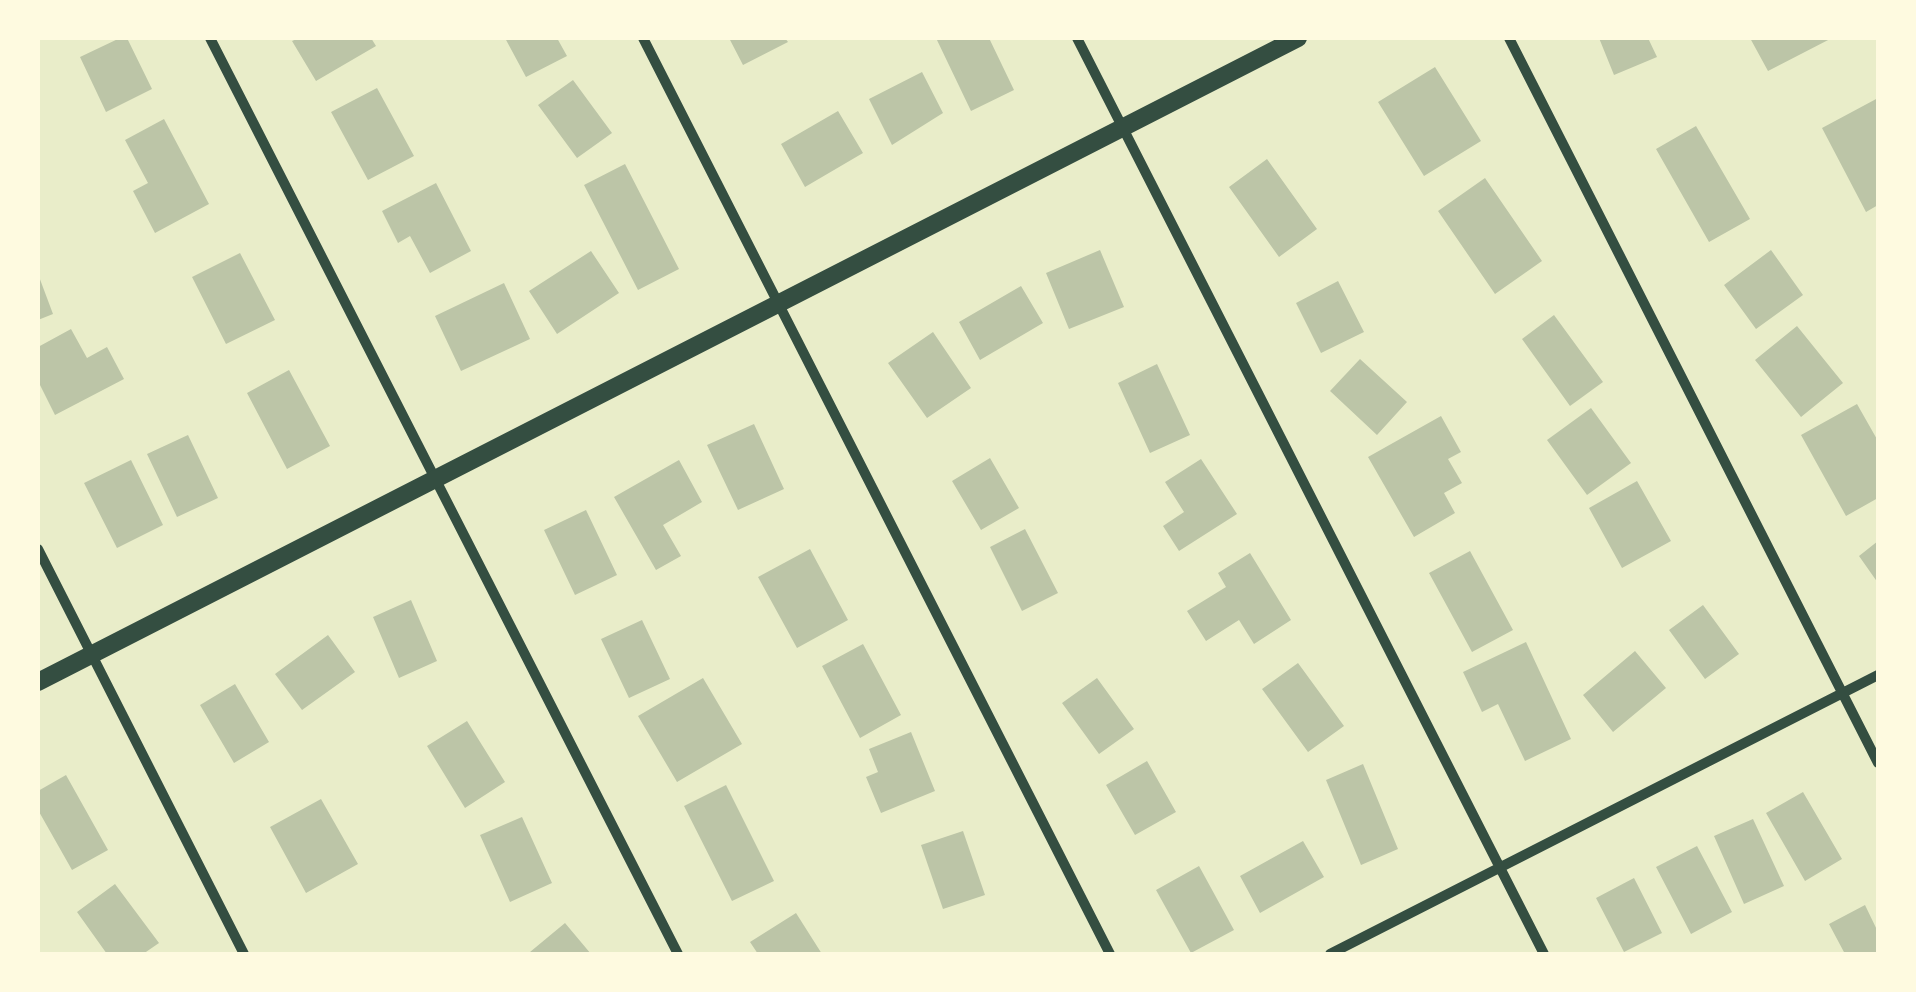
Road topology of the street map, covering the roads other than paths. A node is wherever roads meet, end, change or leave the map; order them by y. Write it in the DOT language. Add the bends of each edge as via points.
graph roads {
  1 [pos="210,38"];
  2 [pos="643,38"];
  3 [pos="1076,38"];
  4 [pos="1298,38"];
  5 [pos="1510,38"];
  6 [pos="1122,126"];
  7 [pos="778,302"];
  8 [pos="434,477"];
  9 [pos="38,549"];
  10 [pos="91,654"];
  11 [pos="1878,675"];
  12 [pos="38,682"];
  13 [pos="1843,693"];
  14 [pos="1878,762"];
  15 [pos="1500,868"];
  16 [pos="244,954"];
  17 [pos="678,954"];
  18 [pos="1110,954"];
  19 [pos="1330,954"];
  20 [pos="1544,954"];
  1 -- 8 [label="street"];
  2 -- 7 [label="street"];
  3 -- 6 [label="street"];
  4 -- 6 [label="street"];
  5 -- 13 [label="street"];
  6 -- 7 [label="street"];
  6 -- 15 [label="street"];
  7 -- 8 [label="street"];
  7 -- 18 [label="street"];
  8 -- 10 [label="street"];
  8 -- 17 [label="street"];
  9 -- 10 [label="street"];
  10 -- 12 [label="street"];
  10 -- 16 [label="street"];
  11 -- 13 [label="street"];
  13 -- 14 [label="street"];
  13 -- 15 [label="street"];
  15 -- 19 [label="street"];
  15 -- 20 [label="street"];
}
